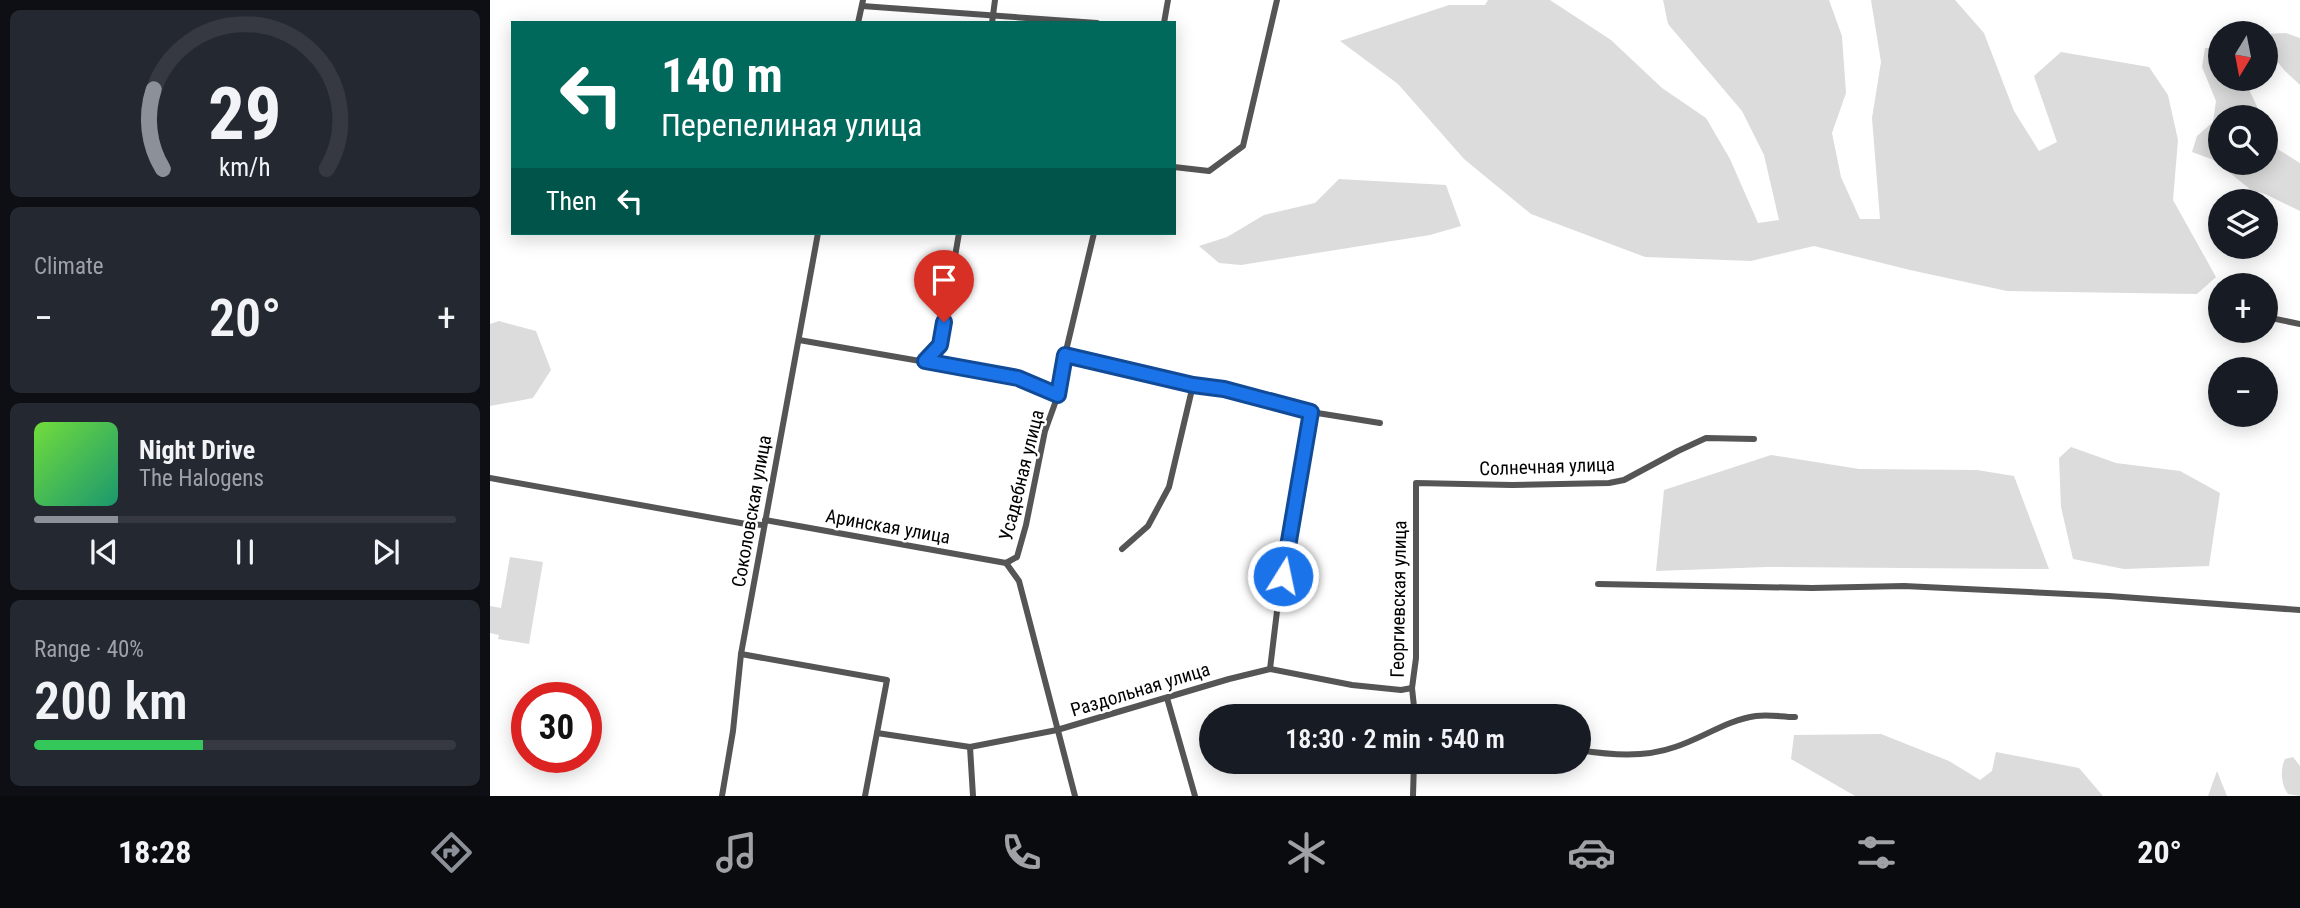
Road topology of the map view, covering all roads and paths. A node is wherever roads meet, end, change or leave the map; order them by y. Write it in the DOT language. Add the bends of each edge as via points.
graph roads {
  1 [pos="995,0"];
  2 [pos="1168,0"];
  3 [pos="1277,0"];
  4 [pos="862,3"];
  5 [pos="993,19"];
  6 [pos="859,21"];
  7 [pos="1045,21"];
  8 [pos="1164,21"];
  9 [pos="1176,167"];
  10 [pos="818,235"];
  11 [pos="959,235"];
  12 [pos="1094,235"];
  13 [pos="2278,319"];
  14 [pos="2300,324"];
  15 [pos="799,340"];
  16 [pos="1065,355"];
  17 [pos="925,361"];
  18 [pos="1193,385"];
  19 [pos="1058,395"];
  20 [pos="1311,412"];
  21 [pos="1380,423"];
  22 [pos="1754,439"];
  23 [pos="490,478"];
  24 [pos="1416,483"];
  25 [pos="764,523"];
  26 [pos="1122,549"];
  27 [pos="1006,563"];
  28 [pos="1598,584"];
  29 [pos="2300,610"];
  30 [pos="741,654"];
  31 [pos="1270,669"];
  32 [pos="1412,688"];
  33 [pos="1167,698"];
  34 [pos="1415,704"];
  35 [pos="1795,717"];
  36 [pos="1057,730"];
  37 [pos="877,733"];
  38 [pos="970,747"];
  39 [pos="1591,752"];
  40 [pos="1414,774"];
  41 [pos="722,796"];
  42 [pos="865,796"];
  43 [pos="973,796"];
  44 [pos="1076,796"];
  45 [pos="1195,796"];
  46 [pos="1413,796"];
  1 -- 5 [label="street"];
  2 -- 8 [label="street"];
  3 -- 9 [label="street" via="1242,146 1209,171"];
  4 -- 5 [label="street"];
  4 -- 6 [label="street"];
  5 -- 7 [label="street"];
  10 -- 15 [label="street, Соколовская улица"];
  11 -- 17 [label="street" via="940,345"];
  12 -- 16 [label="street, Усадебная улица"];
  13 -- 14 [label="street"];
  15 -- 17 [label="street"];
  15 -- 25 [label="street, Соколовская улица"];
  16 -- 18 [label="street"];
  16 -- 19 [label="street, Усадебная улица"];
  17 -- 19 [label="street" via="1018,378"];
  18 -- 20 [label="street"];
  18 -- 26 [label="street" via="1169,486 1148,526"];
  19 -- 27 [label="street, Усадебная улица" via="1045,431 1017,557"];
  20 -- 21 [label="street"];
  20 -- 31 [label="street"];
  22 -- 24 [label="street, Солнечная улица" via="1706,438 1625,480 1609,483"];
  23 -- 25 [label="street, Аринская улица" via="746,524"];
  24 -- 32 [label="street, Георгиевская улица"];
  25 -- 27 [label="street, Аринская улица"];
  25 -- 30 [label="street, Соколовская улица"];
  27 -- 36 [label="street, Усадебная улица" via="1019,581"];
  28 -- 29 [label="street" via="1904,586"];
  30 -- 37 [label="street" via="887,680"];
  30 -- 41 [label="street, Соколовская улица"];
  31 -- 32 [label="street, Раздольная улица" via="1352,685"];
  31 -- 33 [label="street, Раздольная улица"];
  32 -- 34 [label="street, Георгиевская улица"];
  33 -- 36 [label="street, Раздольная улица"];
  33 -- 45 [label="street"];
  35 -- 39 [label="street" via="1756,716 1644,754"];
  36 -- 38 [label="street, Раздольная улица"];
  36 -- 44 [label="street, Усадебная улица"];
  37 -- 38 [label="street, Раздольная улица"];
  37 -- 42 [label="street"];
  38 -- 43 [label="street"];
  40 -- 46 [label="street"];
}
